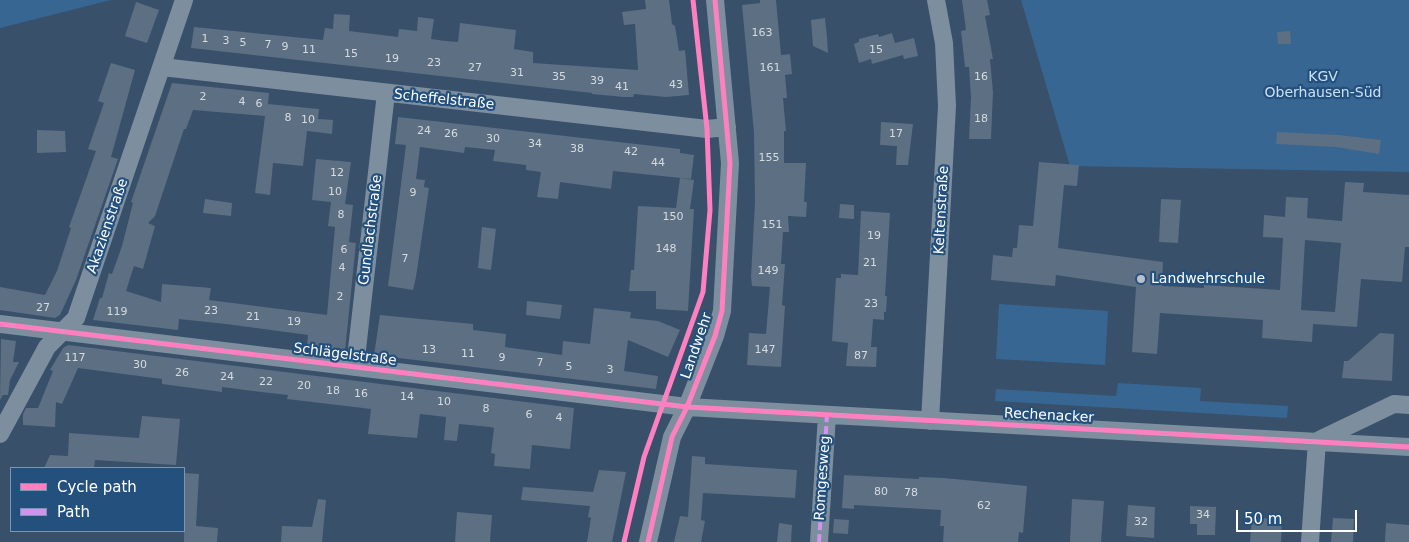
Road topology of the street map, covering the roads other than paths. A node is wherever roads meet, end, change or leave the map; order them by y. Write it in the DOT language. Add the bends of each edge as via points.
graph roads {
  1 [pos="184,0"];
  2 [pos="715,0"];
  3 [pos="936,0"];
  4 [pos="162,67"];
  5 [pos="386,93"];
  6 [pos="726,127"];
  7 [pos="0,324"];
  8 [pos="64,330"];
  9 [pos="355,367"];
  10 [pos="1409,404"];
  11 [pos="687,407"];
  12 [pos="827,415"];
  13 [pos="930,421"];
  14 [pos="0,434"];
  15 [pos="1317,441"];
  16 [pos="1409,447"];
  17 [pos="648,542"];
  18 [pos="819,542"];
  19 [pos="1310,542"];
  1 -- 4 [label="street, Akazienstraße"];
  2 -- 6 [label="street, Landwehr"];
  3 -- 13 [label="street, Keltenstraße" via="944,43 947,106"];
  4 -- 5 [label="street, Scheffelstraße"];
  4 -- 8 [label="street, Akazienstraße" via="76,318"];
  5 -- 6 [label="street, Scheffelstraße" via="707,129"];
  5 -- 9 [label="street, Gundlachstraße"];
  6 -- 11 [label="street, Landwehr" via="730,181 722,311"];
  7 -- 8 [label="street, Schlägelstraße" via="45,331"];
  8 -- 9 [label="street, Schlägelstraße"];
  8 -- 14 [label="street, Akazienstraße" via="46,347"];
  9 -- 11 [label="street, Schlägelstraße"];
  10 -- 15 [label="street" via="1394,404"];
  11 -- 12 [label="street, Rechenacker"];
  11 -- 17 [label="street, Landwehr" via="672,437"];
  12 -- 13 [label="street, Rechenacker"];
  12 -- 18 [label="street, Romgesweg"];
  13 -- 15 [label="street, Rechenacker"];
  15 -- 16 [label="street, Rechenacker"];
  15 -- 19 [label="street"];
}
